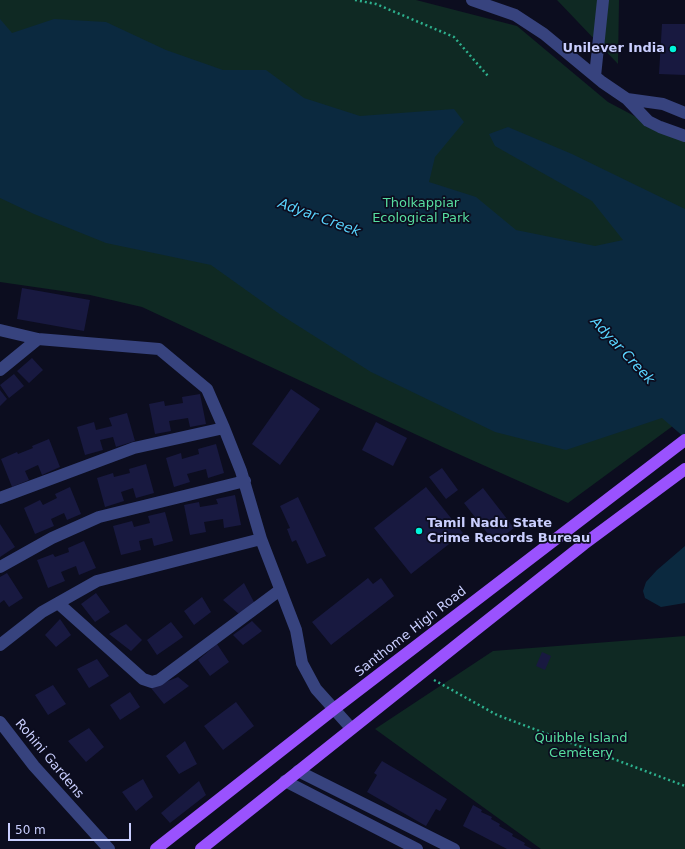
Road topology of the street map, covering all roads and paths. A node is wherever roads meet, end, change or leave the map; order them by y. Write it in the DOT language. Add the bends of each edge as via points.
graph roads {
  1 [pos="355,0"];
  2 [pos="472,0"];
  3 [pos="603,0"];
  4 [pos="488,76"];
  5 [pos="595,76"];
  6 [pos="627,99"];
  7 [pos="685,113"];
  8 [pos="685,136"];
  9 [pos="0,330"];
  10 [pos="38,339"];
  11 [pos="0,370"];
  12 [pos="224,428"];
  13 [pos="685,440"];
  14 [pos="685,468"];
  15 [pos="245,481"];
  16 [pos="0,498"];
  17 [pos="261,539"];
  18 [pos="0,568"];
  19 [pos="280,590"];
  20 [pos="58,603"];
  21 [pos="0,645"];
  22 [pos="420,673"];
  23 [pos="334,709"];
  24 [pos="0,722"];
  25 [pos="351,728"];
  26 [pos="298,771"];
  27 [pos="285,781"];
  28 [pos="685,786"];
  29 [pos="109,849"];
  30 [pos="156,849"];
  31 [pos="200,849"];
  32 [pos="417,849"];
  33 [pos="454,849"];
  1 -- 4 [label="path" via="376,4 454,37"];
  2 -- 5 [label="street" via="515,14"];
  3 -- 5 [label="street"];
  5 -- 6 [label="street"];
  6 -- 7 [label="street" via="663,104"];
  6 -- 8 [label="street" via="648,121"];
  9 -- 10 [label="street"];
  10 -- 11 [label="street"];
  10 -- 12 [label="street" via="159,349 207,388"];
  12 -- 15 [label="street"];
  12 -- 16 [label="street" via="134,448"];
  13 -- 23 [label="main road, Santhome High Road"];
  14 -- 22 [label="main road"];
  15 -- 17 [label="street"];
  15 -- 18 [label="street" via="98,517 52,538"];
  17 -- 19 [label="street"];
  17 -- 20 [label="street" via="97,581"];
  19 -- 20 [label="street" via="159,680 152,682 143,679"];
  19 -- 23 [label="street" via="296,630 302,663 316,689"];
  20 -- 21 [label="street" via="42,612"];
  22 -- 25 [label="main road"];
  22 -- 28 [label="path" via="497,715"];
  23 -- 25 [label="street"];
  23 -- 30 [label="main road, Santhome High Road"];
  24 -- 29 [label="street, Rohini Gardens" via="34,766"];
  25 -- 26 [label="main road"];
  26 -- 27 [label="main road"];
  26 -- 33 [label="street"];
  27 -- 31 [label="main road"];
  27 -- 32 [label="street"];
}
